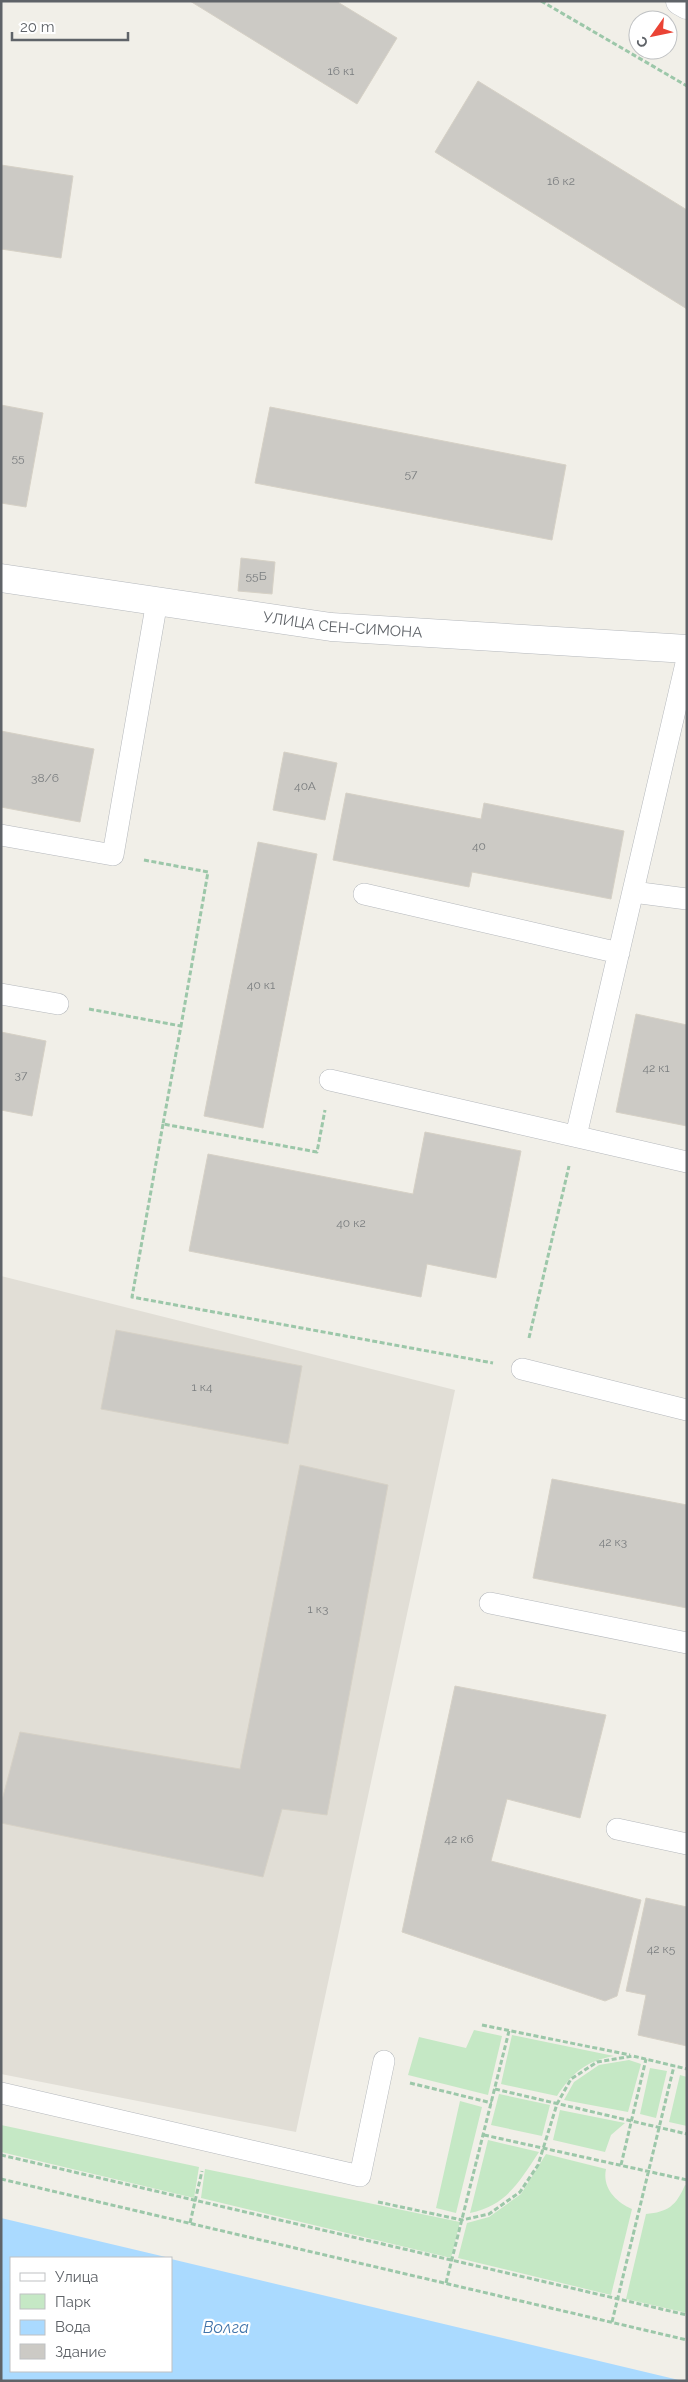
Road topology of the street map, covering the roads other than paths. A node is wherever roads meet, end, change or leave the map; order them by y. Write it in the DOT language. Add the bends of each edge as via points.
graph roads {
  1 [pos="680,1"];
  2 [pos="687,5"];
  3 [pos="1,578"];
  4 [pos="157,601"];
  5 [pos="687,649"];
  6 [pos="687,659"];
  7 [pos="1,834"];
  8 [pos="633,892"];
  9 [pos="364,894"];
  10 [pos="687,899"];
  11 [pos="619,952"];
  12 [pos="1,994"];
  13 [pos="58,1004"];
  14 [pos="330,1080"];
  15 [pos="576,1136"];
  16 [pos="687,1162"];
  17 [pos="522,1369"];
  18 [pos="687,1410"];
  19 [pos="490,1603"];
  20 [pos="687,1643"];
  21 [pos="617,1829"];
  22 [pos="687,1844"];
  23 [pos="382,2069"];
  24 [pos="1,2093"];
  1 -- 2 [label="street"];
  3 -- 4 [label="street, УЛИЦА СЕН-СИМОНА"];
  4 -- 5 [label="street, УЛИЦА СЕН-СИМОНА" via="331,627"];
  4 -- 7 [label="lane" via="113,855"];
  6 -- 8 [label="lane"];
  8 -- 10 [label="lane"];
  8 -- 11 [label="lane"];
  9 -- 11 [label="lane"];
  11 -- 15 [label="lane"];
  12 -- 13 [label="lane"];
  14 -- 15 [label="lane"];
  15 -- 16 [label="lane"];
  17 -- 18 [label="lane"];
  19 -- 20 [label="lane"];
  21 -- 22 [label="lane"];
  23 -- 24 [label="lane" via="360,2176"];
}
